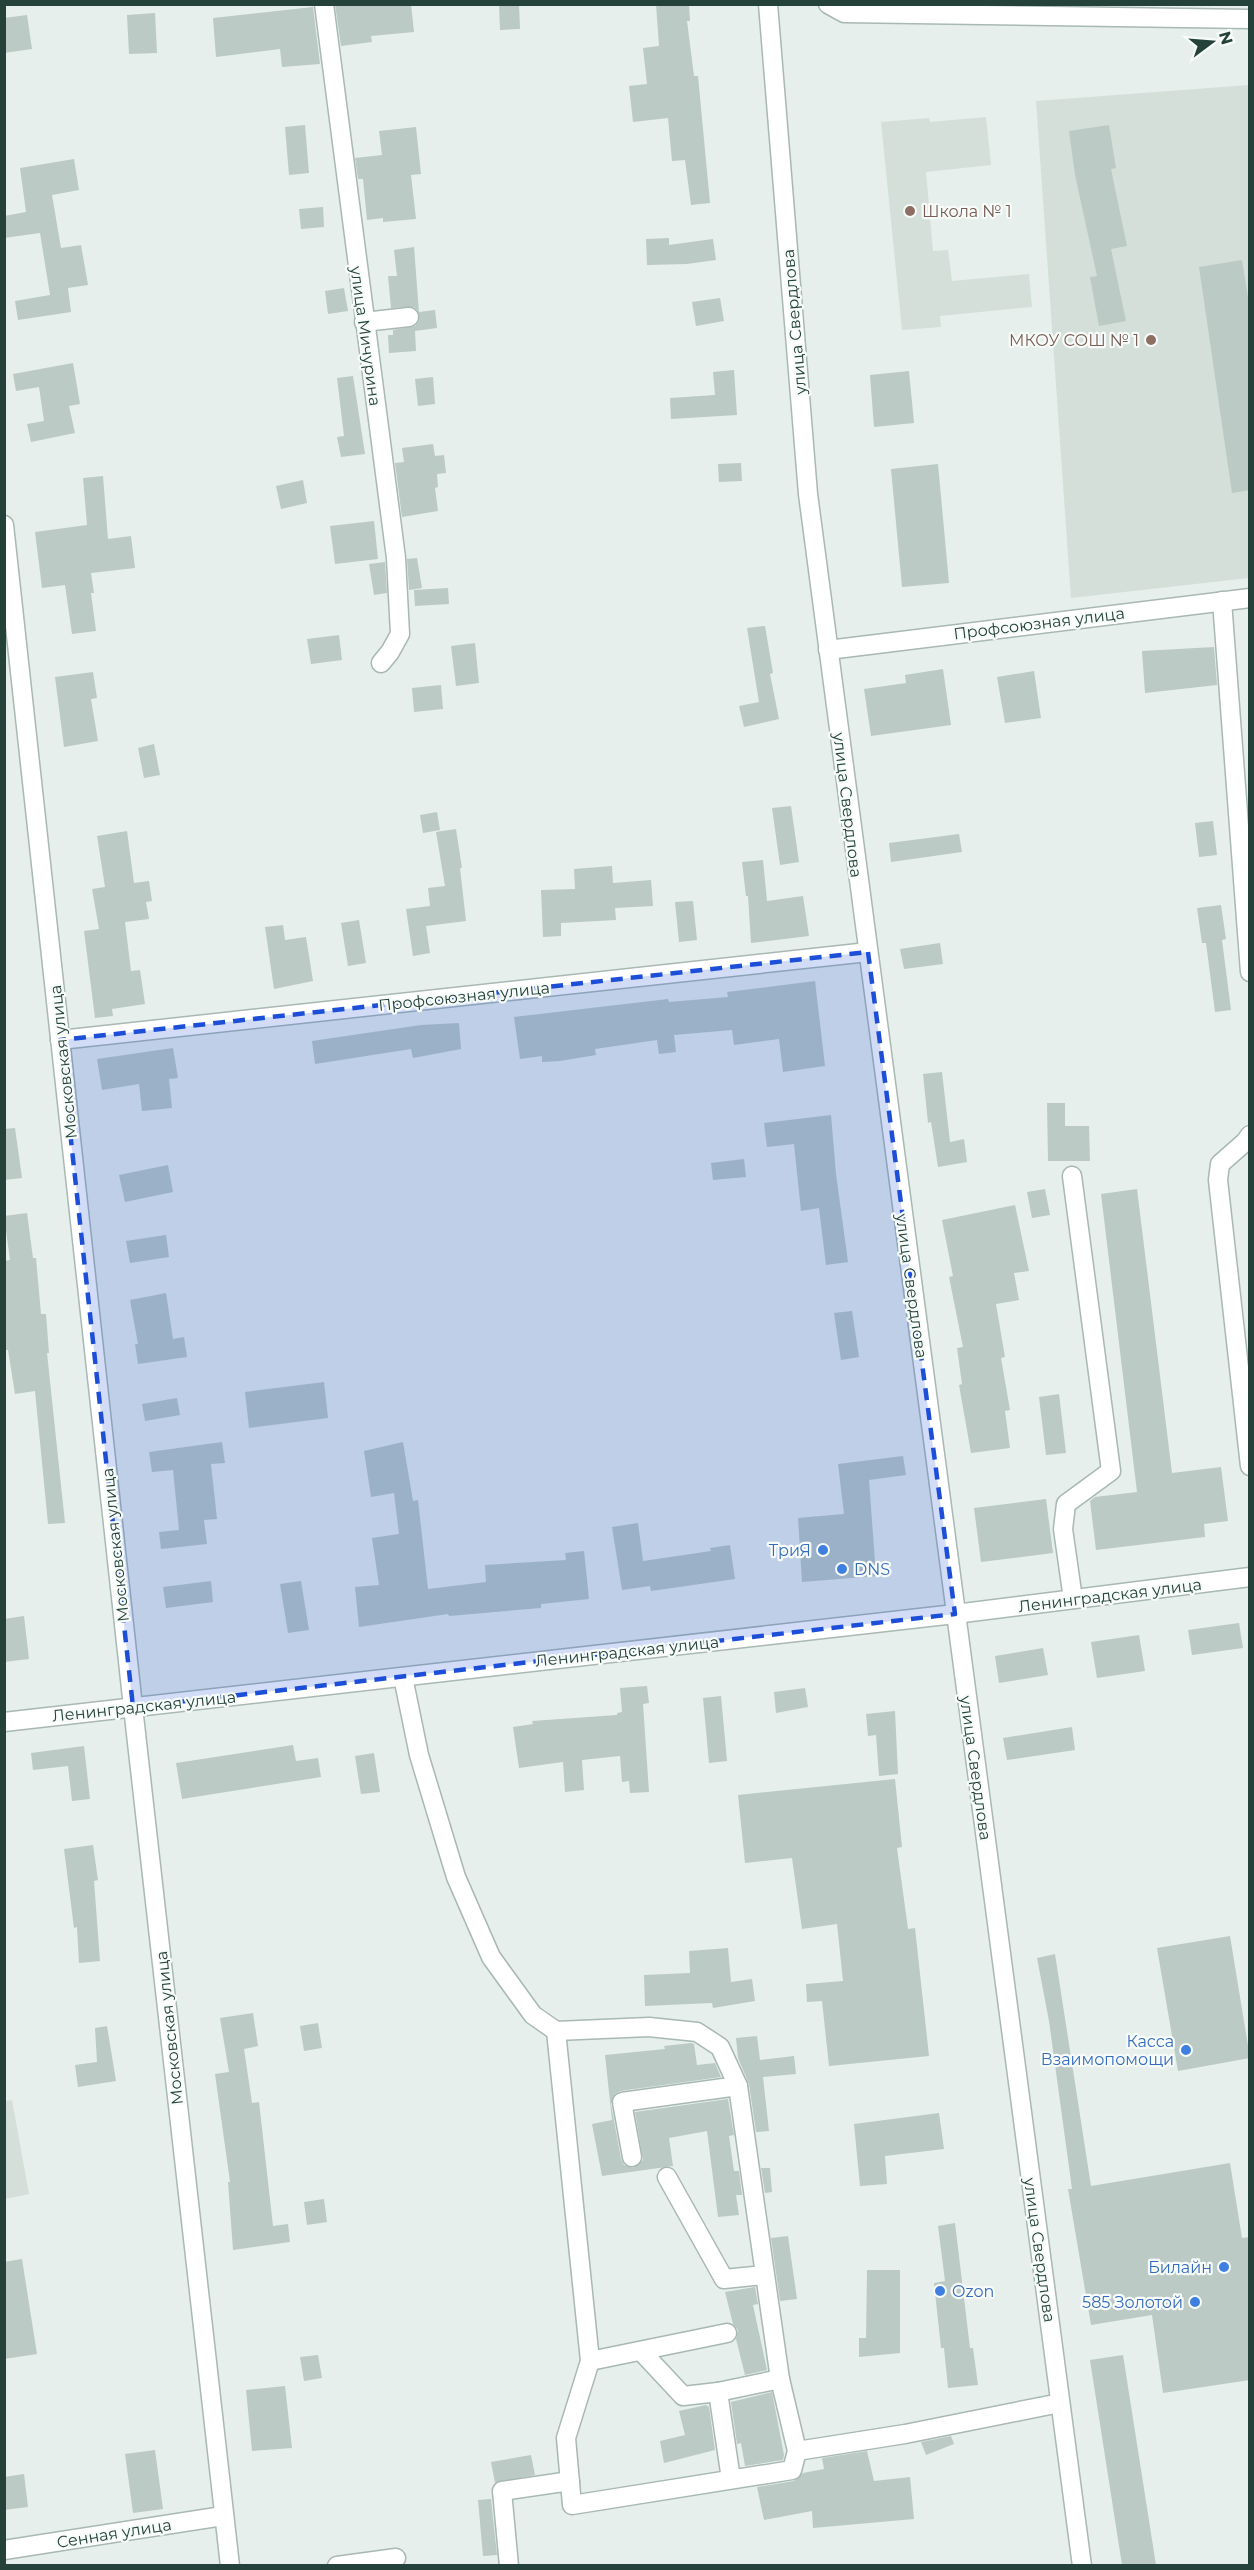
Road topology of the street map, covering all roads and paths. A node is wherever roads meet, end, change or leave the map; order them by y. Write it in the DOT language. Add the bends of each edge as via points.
graph roads {
  1 [pos="324,4"];
  2 [pos="768,4"];
  3 [pos="828,4"];
  4 [pos="964,10"];
  5 [pos="1250,19"];
  6 [pos="409,317"];
  7 [pos="364,322"];
  8 [pos="4,525"];
  9 [pos="1250,598"];
  10 [pos="1222,601"];
  11 [pos="828,650"];
  12 [pos="381,663"];
  13 [pos="868,952"];
  14 [pos="1250,972"];
  15 [pos="60,1040"];
  16 [pos="1250,1135"];
  17 [pos="1072,1176"];
  18 [pos="1250,1466"];
  19 [pos="1250,1577"];
  20 [pos="1073,1599"];
  21 [pos="955,1614"];
  22 [pos="403,1677"];
  23 [pos="133,1707"];
  24 [pos="4,1722"];
  25 [pos="556,2031"];
  26 [pos="738,2086"];
  27 [pos="632,2157"];
  28 [pos="667,2177"];
  29 [pos="764,2276"];
  30 [pos="727,2333"];
  31 [pos="641,2351"];
  32 [pos="590,2361"];
  33 [pos="780,2379"];
  34 [pos="718,2392"];
  35 [pos="1060,2403"];
  36 [pos="797,2451"];
  37 [pos="731,2480"];
  38 [pos="570,2481"];
  39 [pos="223,2516"];
  40 [pos="4,2550"];
  41 [pos="396,2558"];
  42 [pos="230,2565"];
  43 [pos="337,2565"];
  44 [pos="509,2565"];
  45 [pos="1082,2565"];
  1 -- 7 [label="street, улица Мичурина"];
  2 -- 11 [label="street, улица Свердлова" via="808,494"];
  3 -- 4 [label="street" via="844,13"];
  4 -- 5 [label="street"];
  6 -- 7 [label="street"];
  7 -- 12 [label="street, улица Мичурина" via="397,568 400,634"];
  8 -- 15 [label="street, Московская улица"];
  9 -- 10 [label="street, Профсоюзная улица"];
  10 -- 11 [label="street, Профсоюзная улица"];
  10 -- 14 [label="street"];
  11 -- 13 [label="street, улица Свердлова"];
  13 -- 15 [label="street, Профсоюзная улица"];
  13 -- 21 [label="street, улица Свердлова"];
  15 -- 23 [label="street, Московская улица"];
  16 -- 18 [label="street" via="1220,1164 1218,1180"];
  17 -- 20 [label="street" via="1111,1471 1066,1504 1063,1529"];
  19 -- 20 [label="street, Ленинградская улица"];
  20 -- 21 [label="street, Ленинградская улица"];
  21 -- 22 [label="street, Ленинградская улица"];
  21 -- 35 [label="street, улица Свердлова"];
  22 -- 23 [label="street, Ленинградская улица"];
  22 -- 25 [label="street" via="419,1755 456,1877 491,1957 533,2015"];
  23 -- 24 [label="street, Ленинградская улица"];
  23 -- 39 [label="street, Московская улица"];
  25 -- 26 [label="street" via="649,2027 697,2031 720,2047"];
  25 -- 32 [label="street"];
  26 -- 27 [label="street" via="622,2102"];
  26 -- 29 [label="street"];
  28 -- 29 [label="street" via="724,2279"];
  29 -- 33 [label="street"];
  30 -- 31 [label="street"];
  31 -- 32 [label="street"];
  31 -- 34 [label="street" via="683,2396"];
  32 -- 38 [label="street" via="566,2438"];
  33 -- 34 [label="street"];
  33 -- 36 [label="street"];
  34 -- 37 [label="street"];
  35 -- 36 [label="street"];
  35 -- 45 [label="street, улица Свердлова"];
  36 -- 37 [label="street" via="792,2470"];
  37 -- 38 [label="street" via="572,2505"];
  38 -- 44 [label="street" via="502,2491"];
  39 -- 40 [label="street, Сенная улица"];
  39 -- 42 [label="street, Московская улица"];
  41 -- 43 [label="street"];
}
